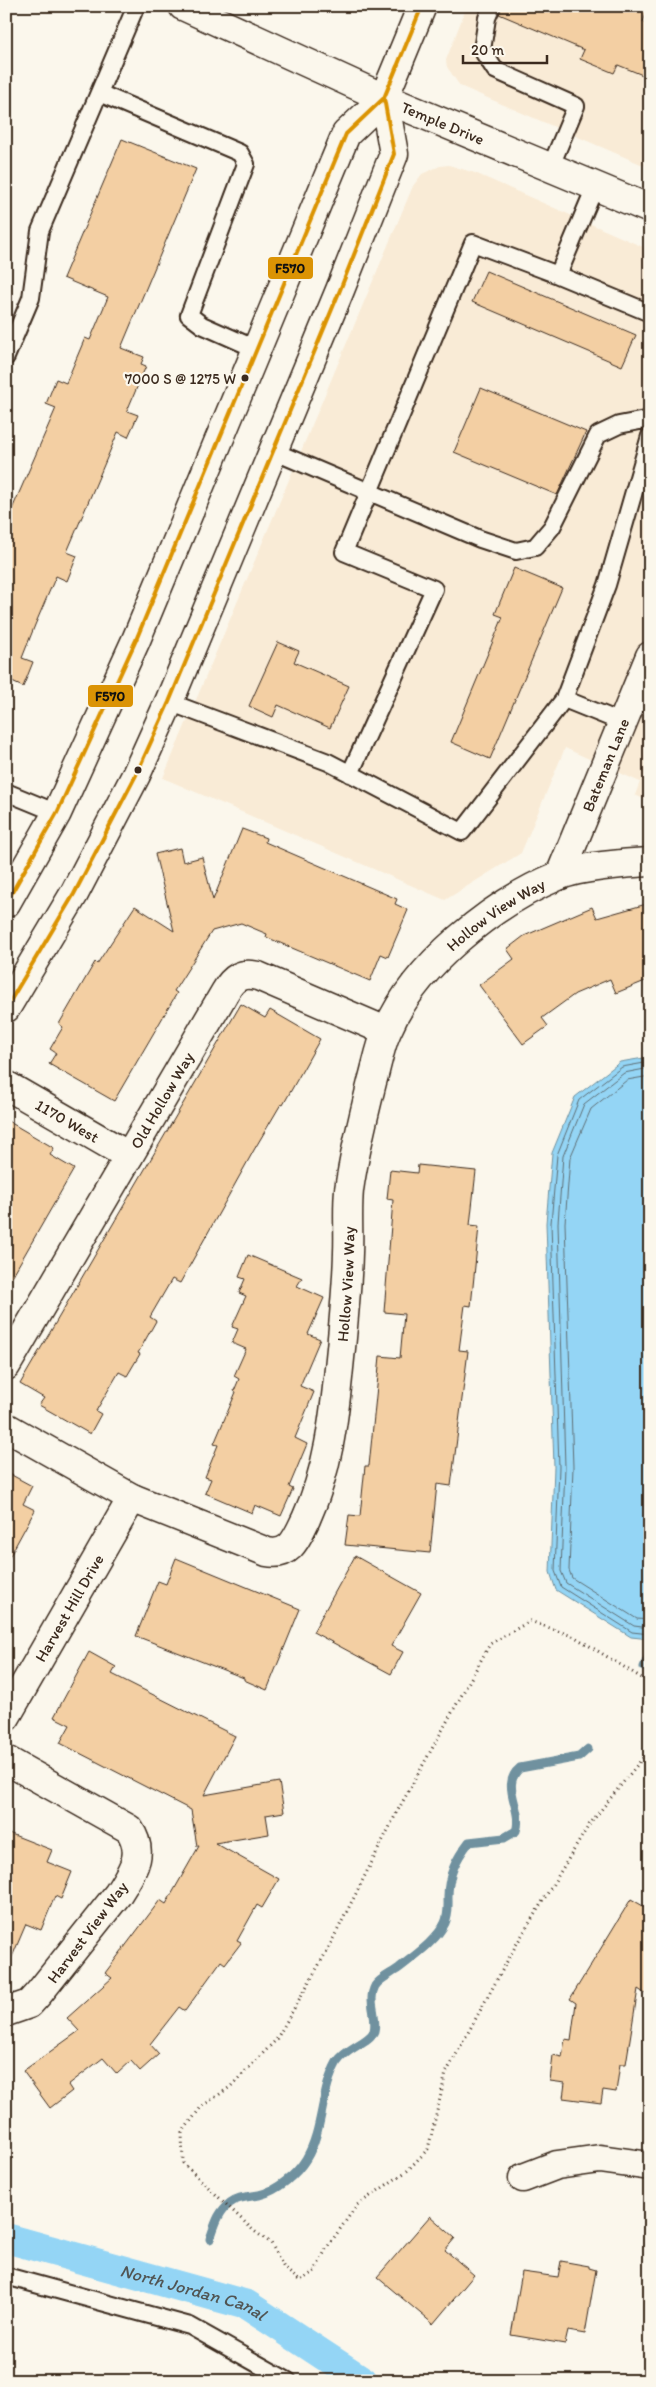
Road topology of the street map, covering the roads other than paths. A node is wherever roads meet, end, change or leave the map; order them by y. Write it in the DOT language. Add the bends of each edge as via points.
graph roads {
  1 [pos="136,6"];
  2 [pos="183,6"];
  3 [pos="422,6"];
  4 [pos="492,6"];
  5 [pos="99,93"];
  6 [pos="384,98"];
  7 [pos="550,168"];
  8 [pos="595,187"];
  9 [pos="650,210"];
  10 [pos="558,275"];
  11 [pos="650,313"];
  12 [pos="256,349"];
  13 [pos="6,357"];
  14 [pos="650,419"];
  15 [pos="650,436"];
  16 [pos="273,451"];
  17 [pos="369,491"];
  18 [pos="650,656"];
  19 [pos="564,699"];
  20 [pos="169,702"];
  21 [pos="621,722"];
  22 [pos="350,774"];
  23 [pos="6,792"];
  24 [pos="57,813"];
  25 [pos="650,862"];
  26 [pos="560,875"];
  27 [pos="6,903"];
  28 [pos="6,1008"];
  29 [pos="386,1031"];
  30 [pos="6,1085"];
  31 [pos="129,1156"];
  32 [pos="6,1366"];
  33 [pos="6,1428"];
  34 [pos="132,1498"];
  35 [pos="6,1717"];
  36 [pos="6,1760"];
  37 [pos="8,2011"];
  38 [pos="650,2166"];
  39 [pos="523,2178"];
  40 [pos="6,2276"];
  41 [pos="288,2381"];
  1 -- 5 [label="lane"];
  2 -- 6 [label="street, Temple Drive"];
  3 -- 6 [label="street"];
  4 -- 7 [label="lane" via="482,50 495,70 576,106"];
  5 -- 12 [label="lane" via="240,153 246,164 189,315 202,325"];
  5 -- 13 [label="lane" via="40,231 31,298"];
  6 -- 7 [label="street, Temple Drive"];
  6 -- 12 [label="street" via="346,134"];
  6 -- 16 [label="street" via="394,154"];
  7 -- 8 [label="street, Temple Drive"];
  8 -- 9 [label="street, Temple Drive"];
  8 -- 10 [label="lane"];
  10 -- 11 [label="lane"];
  10 -- 17 [label="lane" via="473,243"];
  12 -- 24 [label="street" via="136,640"];
  14 -- 17 [label="lane" via="619,425 598,435 552,527 535,547 516,551 480,539"];
  15 -- 19 [label="lane" via="607,585"];
  16 -- 17 [label="lane"];
  16 -- 20 [label="street"];
  17 -- 22 [label="lane" via="344,552 434,590"];
  18 -- 21 [label="street, Bateman Lane"];
  19 -- 21 [label="lane"];
  19 -- 22 [label="lane" via="462,832"];
  20 -- 22 [label="lane" via="328,762"];
  20 -- 28 [label="street" via="136,775 74,894"];
  21 -- 26 [label="street, Bateman Lane"];
  23 -- 24 [label="lane"];
  24 -- 27 [label="street"];
  25 -- 26 [label="street, Hollow View Way"];
  26 -- 29 [label="street, Hollow View Way" via="490,914 454,942 426,971"];
  29 -- 31 [label="street, Old Hollow Way" via="258,976 241,974 230,984"];
  29 -- 34 [label="street, Hollow View Way" via="360,1128 349,1192 346,1296 334,1415 325,1467 292,1546 276,1554 267,1552"];
  30 -- 31 [label="street, 1170 West"];
  31 -- 32 [label="street, Old Hollow Way"];
  33 -- 34 [label="street, Hollow View Way"];
  34 -- 35 [label="street, Harvest Hill Drive"];
  36 -- 37 [label="street, Harvest View Way" via="129,1829 139,1849 118,1894 58,1970 29,2004"];
  38 -- 39 [label="street" via="600,2160 557,2165"];
  40 -- 41 [label="lane" via="190,2326"];
}
